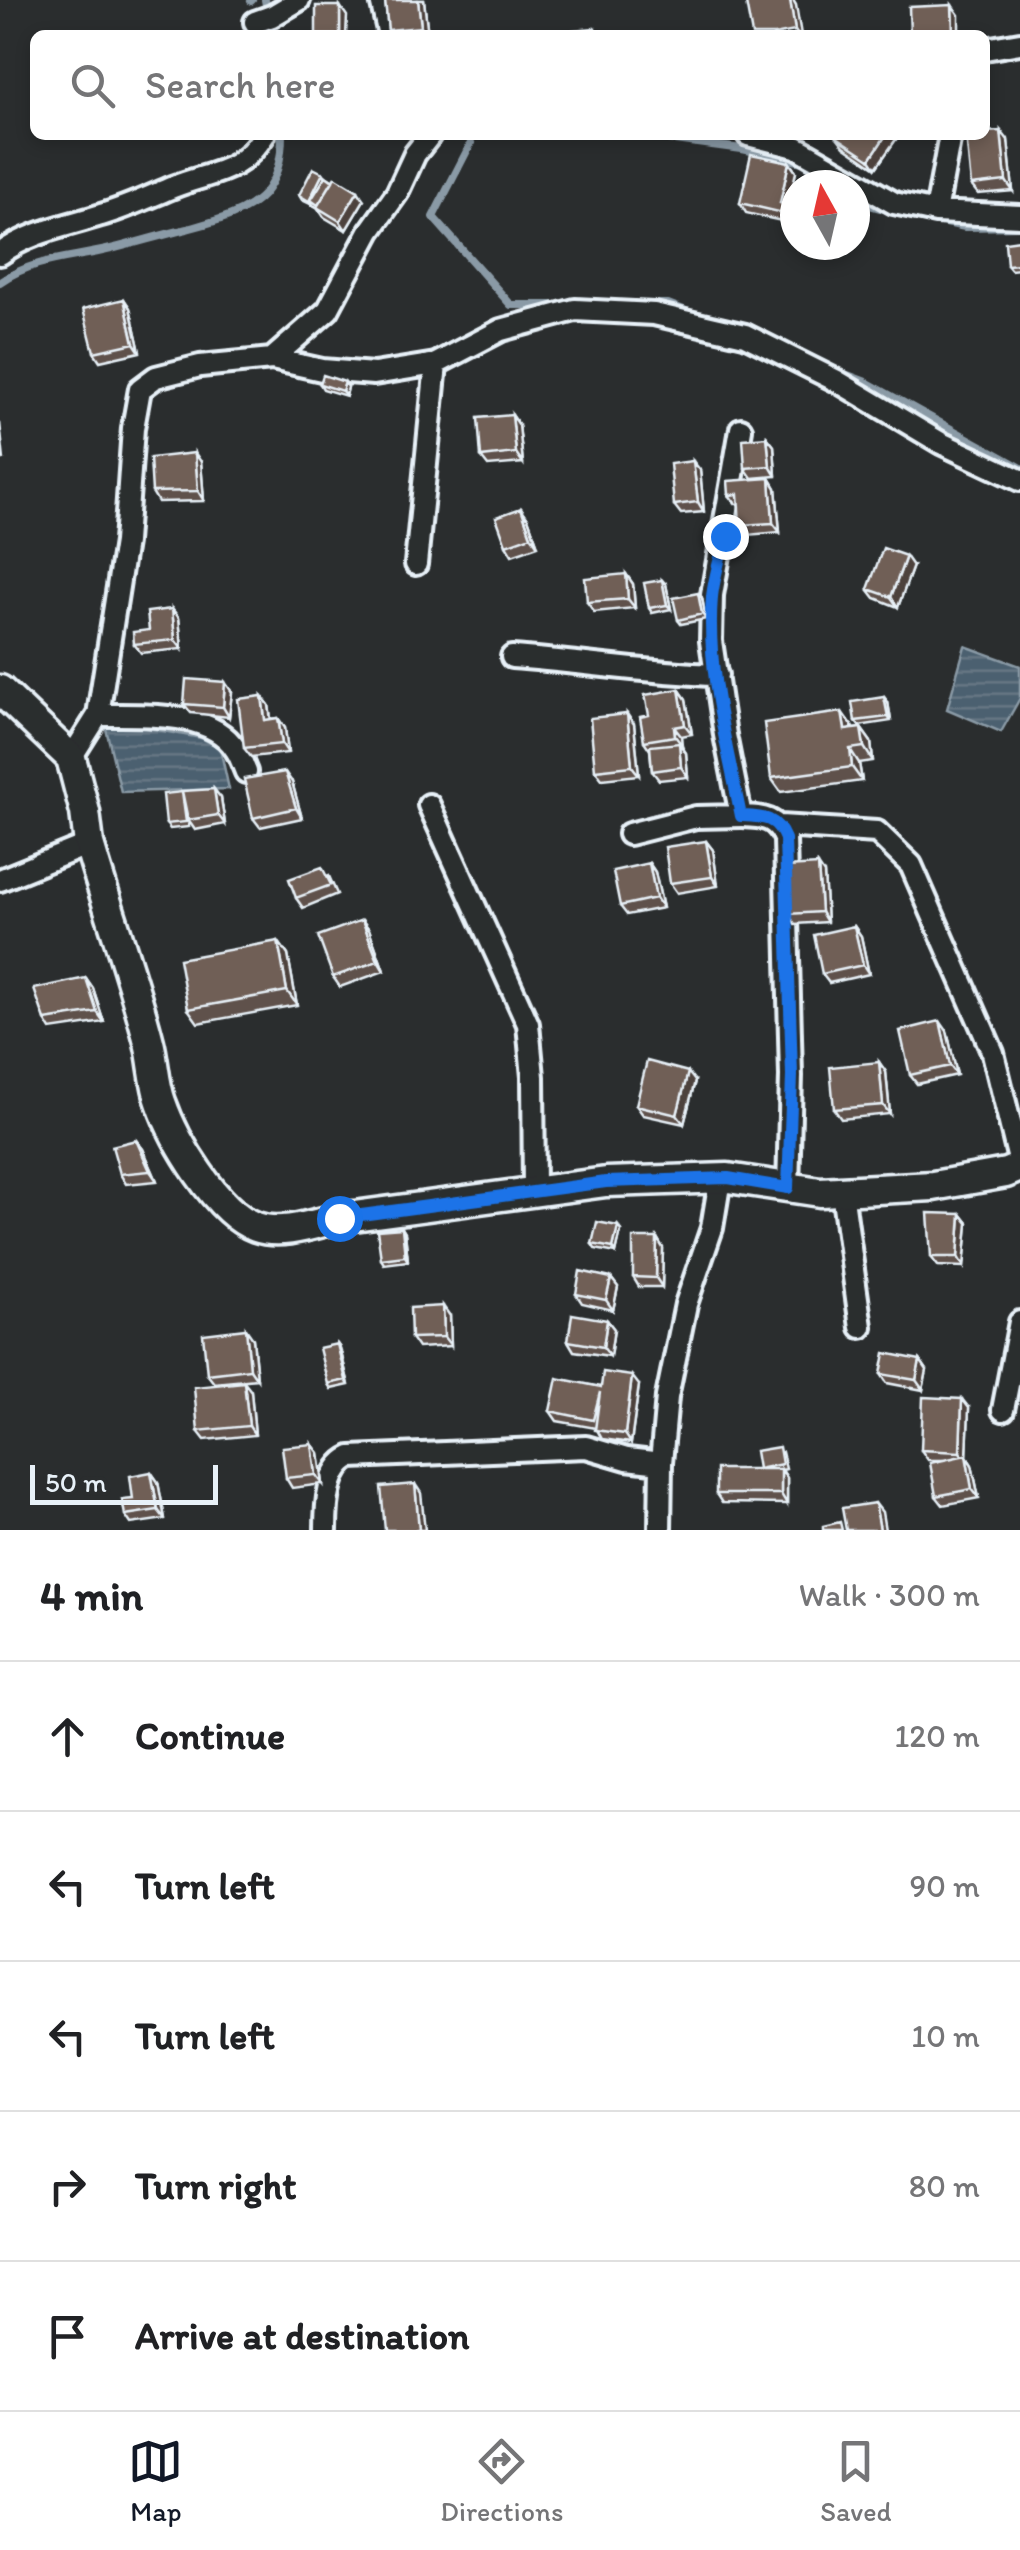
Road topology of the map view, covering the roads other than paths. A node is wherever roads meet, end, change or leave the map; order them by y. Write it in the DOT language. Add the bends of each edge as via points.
graph roads {
  1 [pos="299,0"];
  2 [pos="382,0"];
  3 [pos="259,19"];
  4 [pos="388,30"];
  5 [pos="1020,44"];
  6 [pos="990,49"];
  7 [pos="261,140"];
  8 [pos="426,140"];
  9 [pos="949,140"];
  10 [pos="799,141"];
  11 [pos="936,212"];
  12 [pos="1020,216"];
  13 [pos="0,254"];
  14 [pos="272,359"];
  15 [pos="436,364"];
  16 [pos="742,429"];
  17 [pos="1020,480"];
  18 [pos="416,564"];
  19 [pos="512,658"];
  20 [pos="716,675"];
  21 [pos="0,690"];
  22 [pos="98,715"];
  23 [pos="71,758"];
  24 [pos="246,772"];
  25 [pos="429,805"];
  26 [pos="741,816"];
  27 [pos="780,826"];
  28 [pos="628,834"];
  29 [pos="89,844"];
  30 [pos="0,880"];
  31 [pos="1020,1166"];
  32 [pos="720,1179"];
  33 [pos="788,1188"];
  34 [pos="534,1190"];
  35 [pos="842,1191"];
  36 [pos="1020,1322"];
  37 [pos="860,1327"];
  38 [pos="1003,1410"];
  39 [pos="661,1463"];
  40 [pos="326,1530"];
  41 [pos="660,1530"];
  1 -- 3 [label="street"];
  2 -- 4 [label="street"];
  5 -- 6 [label="street"];
  7 -- 13 [label="street" via="250,157 221,172 59,226"];
  8 -- 14 [label="street" via="328,310"];
  9 -- 11 [label="street"];
  10 -- 11 [label="street" via="894,203"];
  11 -- 12 [label="street"];
  14 -- 15 [label="street" via="374,374"];
  14 -- 22 [label="street" via="200,366 156,377 140,389"];
  15 -- 17 [label="street" via="501,330 575,310 654,314 745,336"];
  15 -- 18 [label="street"];
  16 -- 20 [label="street" via="712,595"];
  19 -- 20 [label="street"];
  20 -- 26 [label="street"];
  21 -- 23 [label="main road"];
  22 -- 23 [label="street"];
  22 -- 24 [label="street" via="195,722 235,747"];
  23 -- 29 [label="main road"];
  25 -- 34 [label="street" via="528,1024"];
  26 -- 27 [label="street" via="770,818"];
  26 -- 28 [label="street" via="696,817"];
  27 -- 31 [label="street" via="878,832 912,865 993,1053"];
  27 -- 33 [label="street" via="792,1076"];
  29 -- 30 [label="street"];
  29 -- 34 [label="main road" via="160,1100 192,1162 238,1217 274,1230"];
  31 -- 35 [label="main road" via="933,1186"];
  32 -- 33 [label="main road"];
  32 -- 34 [label="main road"];
  32 -- 39 [label="street" via="712,1228 686,1304"];
  33 -- 35 [label="main road"];
  35 -- 37 [label="street"];
  36 -- 38 [label="street"];
  39 -- 40 [label="street" via="586,1447 351,1457 337,1467"];
  39 -- 41 [label="street"];
}
